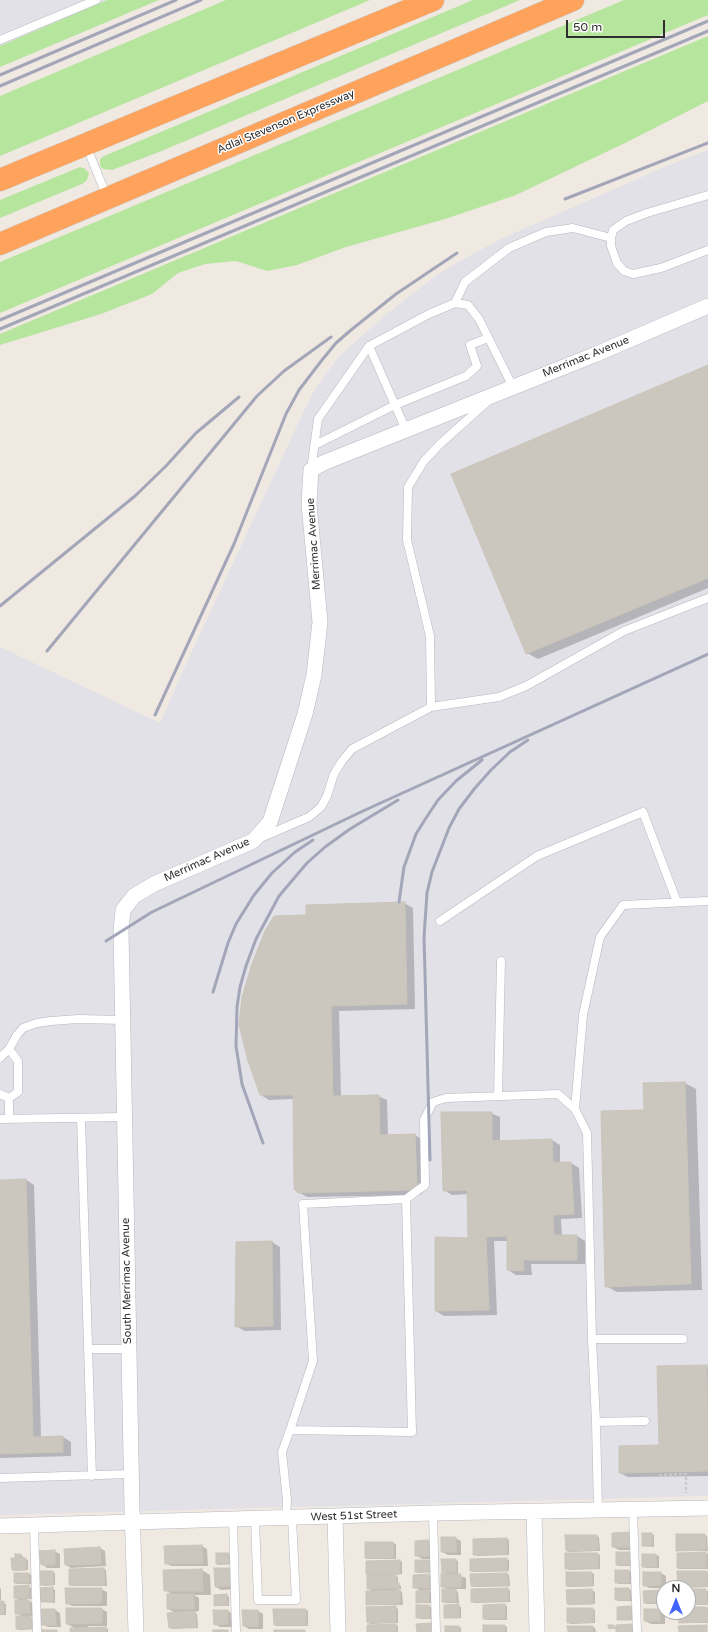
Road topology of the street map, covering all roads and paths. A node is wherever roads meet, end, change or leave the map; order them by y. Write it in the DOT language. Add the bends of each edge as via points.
graph roads {
  1 [pos="96,0"];
  2 [pos="433,0"];
  3 [pos="573,0"];
  4 [pos="0,40"];
  5 [pos="86,144"];
  6 [pos="0,180"];
  7 [pos="708,195"];
  8 [pos="108,198"];
  9 [pos="611,238"];
  10 [pos="0,244"];
  11 [pos="708,250"];
  12 [pos="455,303"];
  13 [pos="708,306"];
  14 [pos="488,338"];
  15 [pos="369,346"];
  16 [pos="513,387"];
  17 [pos="495,394"];
  18 [pos="395,405"];
  19 [pos="406,430"];
  20 [pos="315,444"];
  21 [pos="311,470"];
  22 [pos="708,598"];
  23 [pos="431,707"];
  24 [pos="253,841"];
  25 [pos="708,900"];
  26 [pos="677,902"];
  27 [pos="440,921"];
  28 [pos="121,931"];
  29 [pos="501,961"];
  30 [pos="123,1020"];
  31 [pos="9,1049"];
  32 [pos="0,1058"];
  33 [pos="0,1094"];
  34 [pos="498,1096"];
  35 [pos="8,1098"];
  36 [pos="575,1110"];
  37 [pos="124,1117"];
  38 [pos="81,1118"];
  39 [pos="4,1119"];
  40 [pos="406,1199"];
  41 [pos="592,1339"];
  42 [pos="683,1339"];
  43 [pos="88,1349"];
  44 [pos="129,1349"];
  45 [pos="646,1421"];
  46 [pos="596,1422"];
  47 [pos="290,1430"];
  48 [pos="131,1474"];
  49 [pos="659,1475"];
  50 [pos="92,1476"];
  51 [pos="0,1478"];
  52 [pos="686,1493"];
  53 [pos="708,1508"];
  54 [pos="634,1510"];
  55 [pos="598,1511"];
  56 [pos="534,1512"];
  57 [pos="433,1514"];
  58 [pos="335,1516"];
  59 [pos="289,1518"];
  60 [pos="232,1519"];
  61 [pos="256,1519"];
  62 [pos="132,1522"];
  63 [pos="34,1525"];
  64 [pos="0,1526"];
  65 [pos="37,1632"];
  66 [pos="136,1632"];
  67 [pos="236,1632"];
  68 [pos="338,1632"];
  69 [pos="436,1632"];
  70 [pos="537,1632"];
  71 [pos="637,1632"];
  1 -- 4 [label="lane"];
  2 -- 5 [label="highway"];
  3 -- 8 [label="highway, Adlai Stevenson Expressway"];
  5 -- 6 [label="highway"];
  5 -- 8 [label="lane"];
  7 -- 9 [label="lane" via="626,221 613,230"];
  8 -- 10 [label="highway, Adlai Stevenson Expressway"];
  9 -- 11 [label="lane" via="617,263 633,274 661,268"];
  9 -- 12 [label="lane" via="573,228 546,232 509,248 464,282"];
  12 -- 14 [label="lane" via="468,304"];
  12 -- 15 [label="lane"];
  13 -- 16 [label="street, Merrimac Avenue"];
  14 -- 16 [label="lane"];
  14 -- 18 [label="lane" via="470,345 477,366 466,376"];
  15 -- 18 [label="lane"];
  15 -- 20 [label="lane" via="318,419"];
  16 -- 17 [label="street, Merrimac Avenue"];
  17 -- 19 [label="street, Merrimac Avenue"];
  17 -- 23 [label="lane" via="424,461 408,487 407,540 430,636"];
  18 -- 19 [label="lane"];
  18 -- 20 [label="lane"];
  19 -- 21 [label="street, Merrimac Avenue"];
  20 -- 21 [label="lane"];
  21 -- 24 [label="street, Merrimac Avenue" via="309,504 320,622 314,674 305,714 270,822"];
  22 -- 23 [label="lane" via="624,631 526,686 500,697"];
  23 -- 24 [label="lane" via="352,749 334,774 327,796 320,807 308,817"];
  24 -- 28 [label="street, Merrimac Avenue" via="154,884 134,896 123,910"];
  25 -- 26 [label="lane"];
  26 -- 27 [label="lane" via="642,812 537,856"];
  26 -- 36 [label="lane" via="623,905 600,936 583,1015"];
  28 -- 30 [label="street, South Merrimac Avenue"];
  29 -- 34 [label="lane"];
  30 -- 31 [label="lane" via="64,1020 37,1023 24,1028"];
  30 -- 37 [label="street, South Merrimac Avenue"];
  31 -- 32 [label="lane"];
  31 -- 35 [label="lane" via="18,1061 18,1092"];
  33 -- 35 [label="lane"];
  34 -- 36 [label="lane" via="558,1094"];
  34 -- 40 [label="lane" via="446,1098 434,1102 424,1120 425,1185"];
  35 -- 39 [label="lane"];
  36 -- 41 [label="lane" via="587,1132"];
  37 -- 38 [label="lane"];
  37 -- 44 [label="street, South Merrimac Avenue"];
  38 -- 39 [label="lane"];
  38 -- 43 [label="lane"];
  40 -- 47 [label="lane" via="303,1204 314,1360"];
  40 -- 47 [label="lane" via="412,1432"];
  41 -- 42 [label="lane"];
  41 -- 46 [label="lane"];
  43 -- 44 [label="lane"];
  43 -- 50 [label="lane"];
  44 -- 48 [label="street, South Merrimac Avenue"];
  45 -- 46 [label="lane"];
  46 -- 55 [label="lane"];
  47 -- 59 [label="lane" via="282,1452"];
  48 -- 50 [label="lane"];
  48 -- 62 [label="street, South Merrimac Avenue"];
  49 -- 52 [label="path" via="686,1474"];
  50 -- 51 [label="lane"];
  53 -- 54 [label="street, West 51st Street"];
  54 -- 55 [label="street, West 51st Street"];
  54 -- 71 [label="lane"];
  55 -- 56 [label="street, West 51st Street"];
  56 -- 57 [label="street, West 51st Street"];
  56 -- 70 [label="street"];
  57 -- 58 [label="street, West 51st Street"];
  57 -- 69 [label="lane"];
  58 -- 59 [label="street, West 51st Street"];
  58 -- 68 [label="street"];
  59 -- 61 [label="street, West 51st Street"];
  59 -- 61 [label="lane" via="296,1600 258,1600"];
  60 -- 61 [label="street, West 51st Street"];
  60 -- 62 [label="street, West 51st Street"];
  60 -- 67 [label="lane"];
  62 -- 63 [label="street, West 51st Street"];
  62 -- 66 [label="street, South Merrimac Avenue"];
  63 -- 64 [label="street, West 51st Street"];
  63 -- 65 [label="lane"];
}
